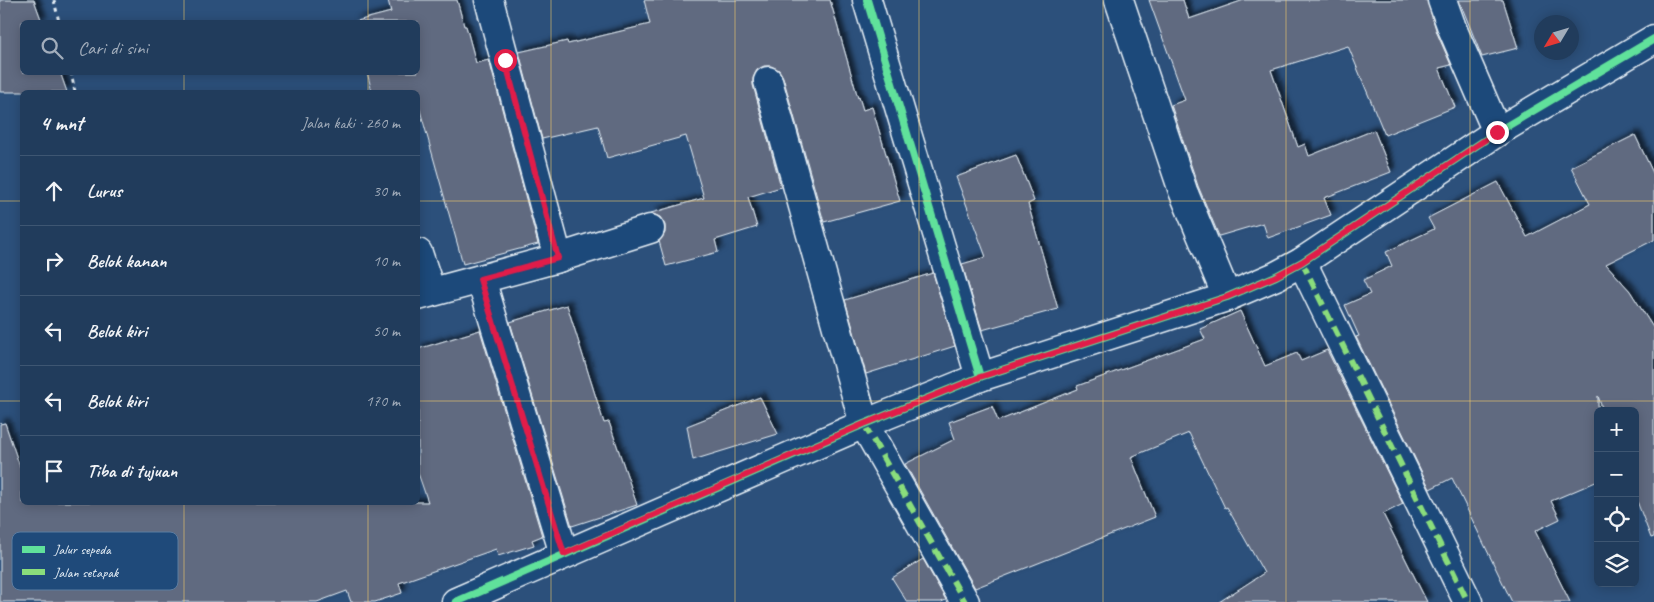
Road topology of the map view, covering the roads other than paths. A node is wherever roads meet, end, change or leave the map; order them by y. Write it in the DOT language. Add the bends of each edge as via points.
graph roads {
  1 [pos="489,0"];
  2 [pos="866,0"];
  3 [pos="1119,0"];
  4 [pos="1442,0"];
  5 [pos="1654,39"];
  6 [pos="768,81"];
  7 [pos="1497,132"];
  8 [pos="650,229"];
  9 [pos="558,258"];
  10 [pos="1302,262"];
  11 [pos="420,267"];
  12 [pos="480,279"];
  13 [pos="424,294"];
  14 [pos="1227,297"];
  15 [pos="980,377"];
  16 [pos="864,424"];
  17 [pos="564,554"];
  18 [pos="456,602"];
  19 [pos="965,602"];
  20 [pos="1468,602"];
  1 -- 9 [label="street"];
  2 -- 15 [label="street"];
  3 -- 14 [label="street" via="1182,192"];
  4 -- 7 [label="street"];
  5 -- 7 [label="street"];
  6 -- 16 [label="street"];
  7 -- 10 [label="street"];
  8 -- 9 [label="street"];
  9 -- 12 [label="street"];
  10 -- 14 [label="street"];
  10 -- 20 [label="street"];
  11 -- 13 [label="street"];
  12 -- 13 [label="street"];
  12 -- 17 [label="street"];
  14 -- 15 [label="street"];
  15 -- 16 [label="street"];
  16 -- 17 [label="street"];
  16 -- 19 [label="street"];
  17 -- 18 [label="street"];
}
